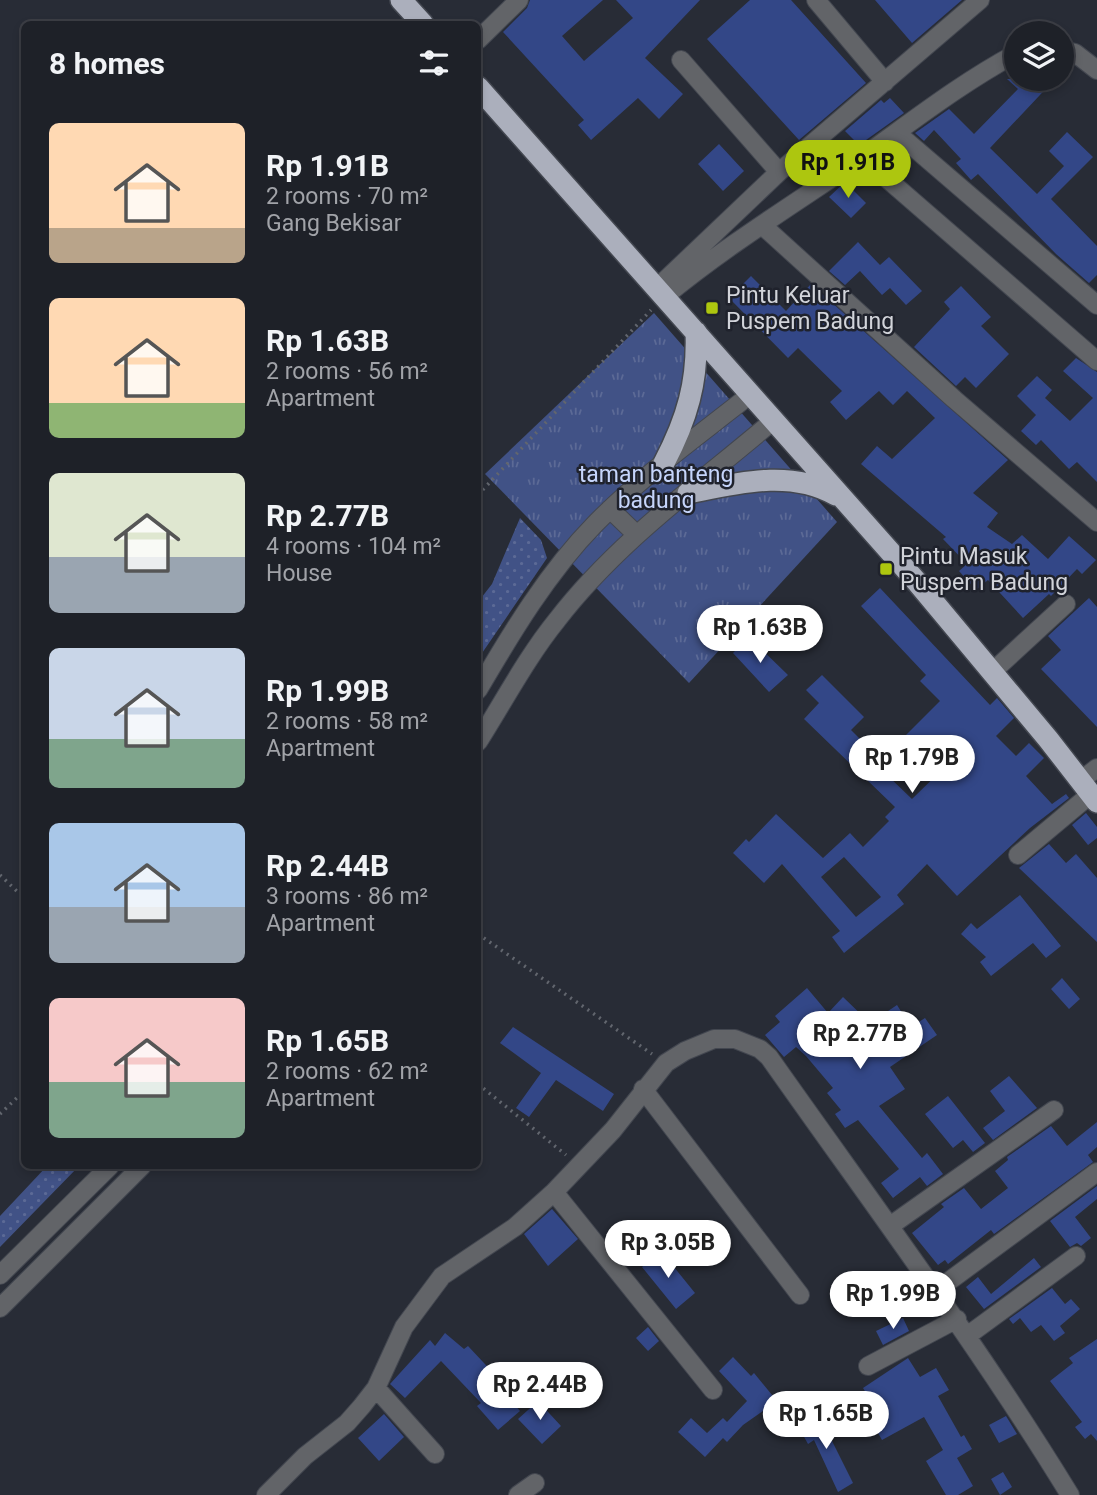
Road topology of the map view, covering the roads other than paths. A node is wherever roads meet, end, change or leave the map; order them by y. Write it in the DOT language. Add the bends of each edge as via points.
graph roads {
  1 [pos="401,0"];
  2 [pos="519,0"];
  3 [pos="816,0"];
  4 [pos="980,0"];
  5 [pos="420,21"];
  6 [pos="481,37"];
  7 [pos="1074,53"];
  8 [pos="1004,59"];
  9 [pos="681,60"];
  10 [pos="1097,70"];
  11 [pos="885,82"];
  12 [pos="481,90"];
  13 [pos="897,133"];
  14 [pos="862,157"];
  15 [pos="779,172"];
  16 [pos="764,226"];
  17 [pos="660,292"];
  18 [pos="1097,305"];
  19 [pos="696,332"];
  20 [pos="1097,361"];
  21 [pos="751,394"];
  22 [pos="774,421"];
  23 [pos="664,463"];
  24 [pos="688,493"];
  25 [pos="844,499"];
  26 [pos="610,509"];
  27 [pos="1097,522"];
  28 [pos="637,535"];
  29 [pos="1066,604"];
  30 [pos="991,673"];
  31 [pos="481,685"];
  32 [pos="481,737"];
  33 [pos="1097,768"];
  34 [pos="1089,793"];
  35 [pos="1018,855"];
  36 [pos="643,1089"];
  37 [pos="1055,1110"];
  38 [pos="107,1169"];
  39 [pos="139,1169"];
  40 [pos="1097,1172"];
  41 [pos="554,1192"];
  42 [pos="890,1226"];
  43 [pos="1076,1256"];
  44 [pos="0,1275"];
  45 [pos="937,1290"];
  46 [pos="800,1296"];
  47 [pos="0,1308"];
  48 [pos="957,1319"];
  49 [pos="967,1336"];
  50 [pos="868,1366"];
  51 [pos="376,1388"];
  52 [pos="713,1390"];
  53 [pos="435,1454"];
  54 [pos="535,1483"];
  55 [pos="266,1495"];
  56 [pos="519,1495"];
  57 [pos="1070,1495"];
  1 -- 5 [label="highway"];
  2 -- 6 [label="street"];
  3 -- 11 [label="street"];
  4 -- 11 [label="street"];
  7 -- 10 [label="street"];
  8 -- 13 [label="street"];
  9 -- 15 [label="street"];
  11 -- 15 [label="street"];
  12 -- 17 [label="highway"];
  13 -- 14 [label="street"];
  13 -- 18 [label="street"];
  14 -- 16 [label="street"];
  14 -- 20 [label="street"];
  15 -- 17 [label="street"];
  16 -- 17 [label="street"];
  16 -- 27 [label="street"];
  17 -- 19 [label="highway"];
  19 -- 21 [label="highway"];
  19 -- 23 [label="highway" via="698,368 692,398"];
  21 -- 22 [label="highway"];
  21 -- 23 [label="street"];
  22 -- 24 [label="street"];
  22 -- 25 [label="highway"];
  23 -- 26 [label="street"];
  24 -- 25 [label="highway" via="788,479 820,485"];
  24 -- 28 [label="street"];
  25 -- 30 [label="highway"];
  26 -- 28 [label="street"];
  26 -- 31 [label="street" via="555,570"];
  28 -- 32 [label="street" via="555,621"];
  29 -- 30 [label="street"];
  30 -- 34 [label="highway"];
  33 -- 34 [label="street"];
  34 -- 35 [label="street"];
  36 -- 41 [label="street" via="613,1130"];
  36 -- 42 [label="street" via="666,1063 714,1039 735,1039 760,1049"];
  36 -- 46 [label="street"];
  37 -- 42 [label="street"];
  38 -- 44 [label="street"];
  39 -- 47 [label="street"];
  40 -- 45 [label="street"];
  41 -- 51 [label="street" via="515,1227 442,1276 404,1327"];
  41 -- 52 [label="street"];
  42 -- 45 [label="street"];
  43 -- 49 [label="street"];
  45 -- 48 [label="street"];
  48 -- 49 [label="street"];
  48 -- 50 [label="street"];
  49 -- 57 [label="street"];
  51 -- 53 [label="street"];
  51 -- 55 [label="street" via="347,1423"];
  54 -- 56 [label="street"];
}
